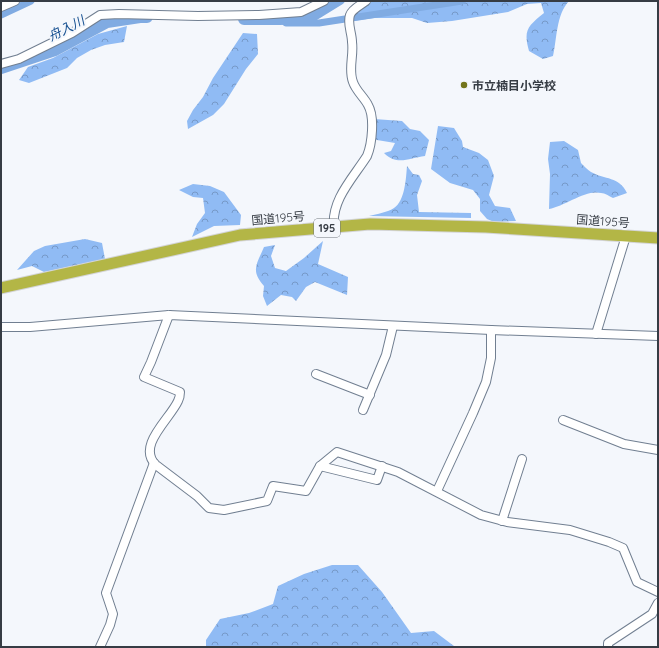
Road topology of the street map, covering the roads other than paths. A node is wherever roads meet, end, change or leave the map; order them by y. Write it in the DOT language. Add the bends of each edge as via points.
graph roads {
  1 [pos="15,1"];
  2 [pos="324,1"];
  3 [pos="366,1"];
  4 [pos="1,7"];
  5 [pos="1,64"];
  6 [pos="334,227"];
  7 [pos="626,236"];
  8 [pos="658,238"];
  9 [pos="1,288"];
  10 [pos="169,315"];
  11 [pos="393,326"];
  12 [pos="1,327"];
  13 [pos="491,330"];
  14 [pos="596,334"];
  15 [pos="658,336"];
  16 [pos="316,374"];
  17 [pos="370,395"];
  18 [pos="363,410"];
  19 [pos="562,420"];
  20 [pos="658,450"];
  21 [pos="522,459"];
  22 [pos="154,463"];
  23 [pos="320,466"];
  24 [pos="382,466"];
  25 [pos="436,491"];
  26 [pos="502,521"];
  27 [pos="658,592"];
  28 [pos="658,603"];
  29 [pos="100,647"];
  30 [pos="608,647"];
  1 -- 4 [label="street"];
  2 -- 5 [label="street" via="301,12 259,15 100,15 72,33 18,59"];
  3 -- 6 [label="street" via="349,17 353,46 350,72 355,87 372,112 370,142 367,156 337,204"];
  6 -- 7 [label="highway, 国道195号 / 195" via="370,224 430,225"];
  6 -- 9 [label="highway, 国道195号 / 195" via="240,234"];
  7 -- 8 [label="highway, 国道195号 / 195"];
  7 -- 14 [label="street"];
  10 -- 11 [label="street"];
  10 -- 12 [label="street" via="30,327"];
  10 -- 22 [label="street" via="144,377 180,392 177,402 159,428 150,447 150,460"];
  11 -- 13 [label="street"];
  11 -- 17 [label="street" via="386,355"];
  13 -- 14 [label="street"];
  13 -- 25 [label="street" via="491,358 486,382"];
  14 -- 15 [label="street"];
  16 -- 17 [label="street"];
  17 -- 18 [label="street"];
  19 -- 20 [label="street" via="624,444"];
  21 -- 26 [label="street"];
  22 -- 23 [label="street" via="209,508 224,510 267,501 273,486 306,491"];
  22 -- 29 [label="street" via="106,593 113,614"];
  23 -- 24 [label="street" via="337,452"];
  23 -- 24 [label="street" via="377,480"];
  24 -- 25 [label="street"];
  25 -- 26 [label="street" via="480,515"];
  26 -- 27 [label="street" via="570,530 623,548 637,582"];
  28 -- 30 [label="street" via="652,614 608,643"];
}
